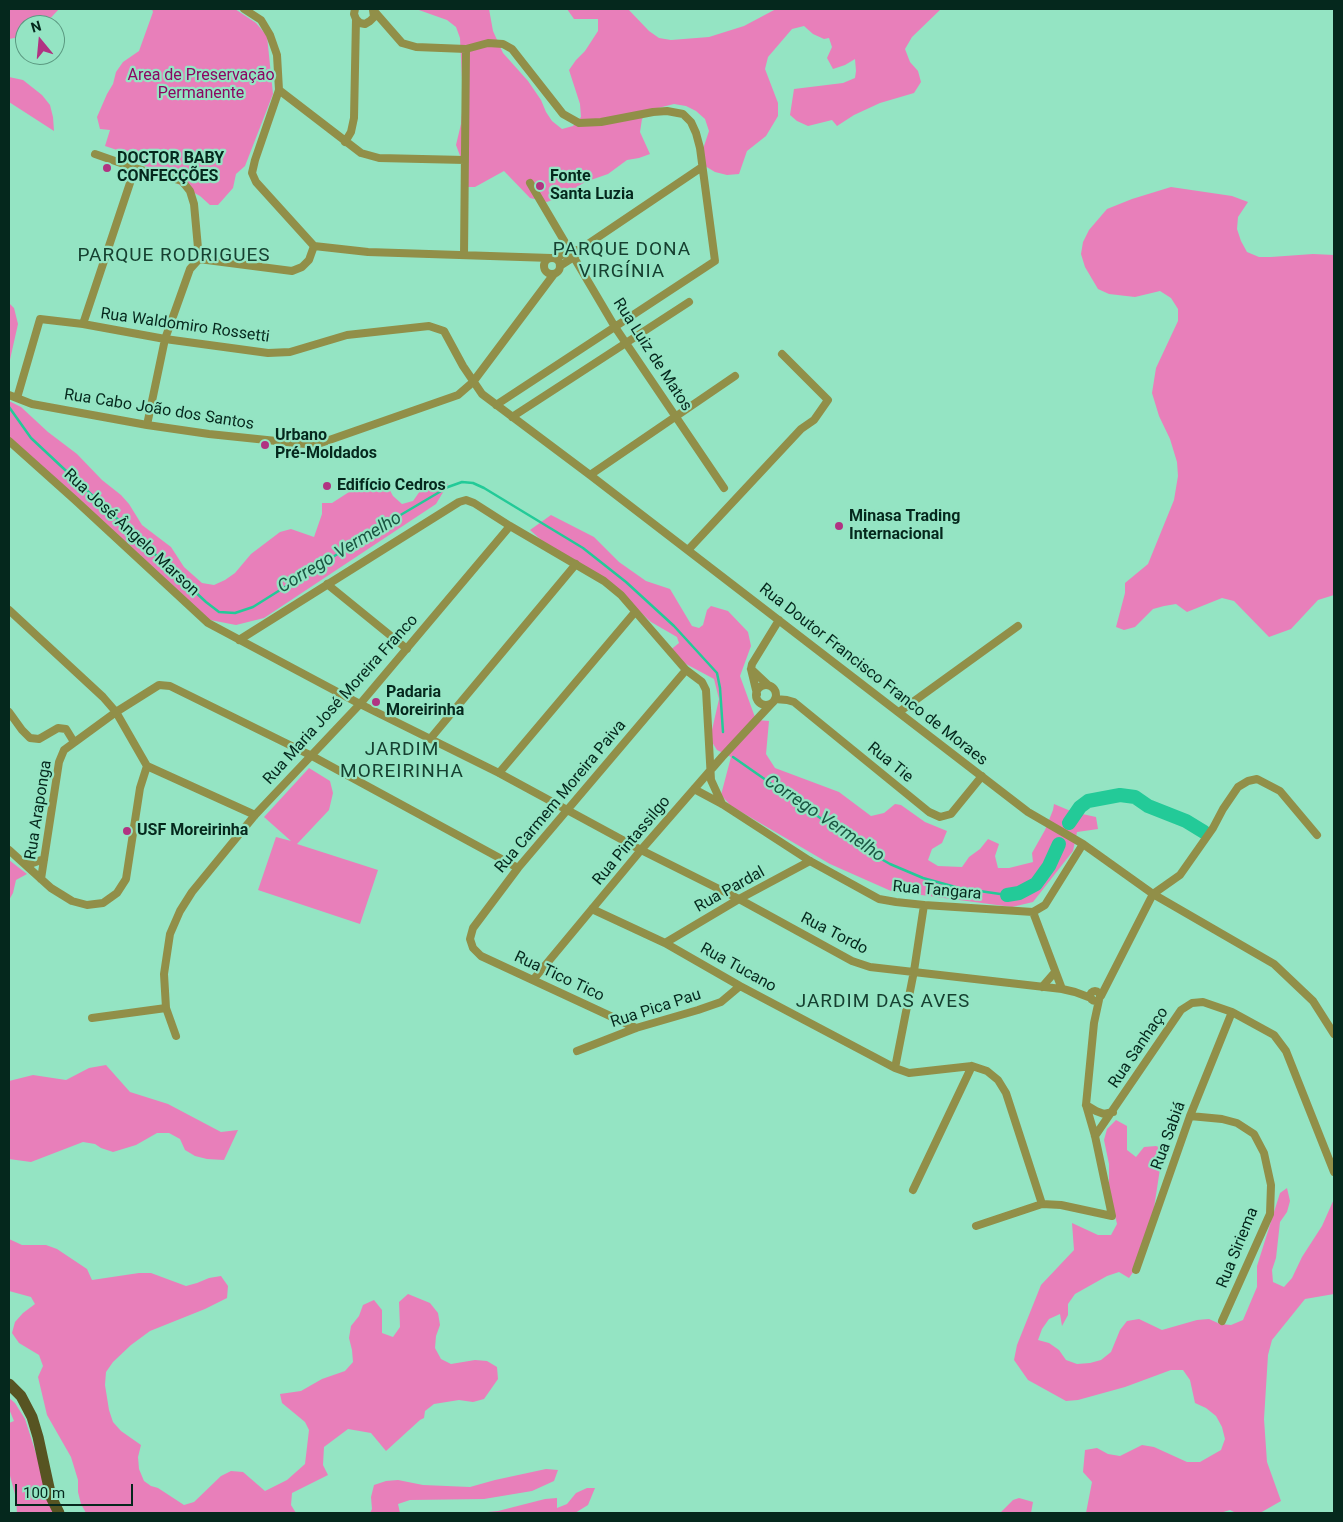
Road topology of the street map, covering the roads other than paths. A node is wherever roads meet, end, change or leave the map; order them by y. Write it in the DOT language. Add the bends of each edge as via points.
graph roads {
  1 [pos="244,9"];
  2 [pos="355,9"];
  3 [pos="373,10"];
  4 [pos="356,19"];
  5 [pos="368,23"];
  6 [pos="391,31"];
  7 [pos="356,35"];
  8 [pos="466,49"];
  9 [pos="279,90"];
  10 [pos="345,142"];
  11 [pos="95,154"];
  12 [pos="465,160"];
  13 [pos="702,167"];
  14 [pos="135,168"];
  15 [pos="530,183"];
  16 [pos="314,246"];
  17 [pos="573,254"];
  18 [pos="464,255"];
  19 [pos="535,258"];
  20 [pos="552,258"];
  21 [pos="199,259"];
  22 [pos="560,266"];
  23 [pos="548,271"];
  24 [pos="689,302"];
  25 [pos="83,324"];
  26 [pos="615,327"];
  27 [pos="166,339"];
  28 [pos="626,344"];
  29 [pos="782,354"];
  30 [pos="735,376"];
  31 [pos="473,382"];
  32 [pos="9,395"];
  33 [pos="17,398"];
  34 [pos="496,405"];
  35 [pos="512,417"];
  36 [pos="675,417"];
  37 [pos="147,425"];
  38 [pos="9,441"];
  39 [pos="590,475"];
  40 [pos="724,488"];
  41 [pos="510,526"];
  42 [pos="688,550"];
  43 [pos="576,564"];
  44 [pos="327,584"];
  45 [pos="9,610"];
  46 [pos="635,612"];
  47 [pos="779,620"];
  48 [pos="1018,626"];
  49 [pos="239,640"];
  50 [pos="407,649"];
  51 [pos="751,669"];
  52 [pos="686,670"];
  53 [pos="768,685"];
  54 [pos="758,697"];
  55 [pos="774,701"];
  56 [pos="360,704"];
  57 [pos="9,712"];
  58 [pos="116,712"];
  59 [pos="898,712"];
  60 [pos="754,722"];
  61 [pos="430,739"];
  62 [pos="74,742"];
  63 [pos="708,746"];
  64 [pos="312,756"];
  65 [pos="722,757"];
  66 [pos="147,766"];
  67 [pos="710,770"];
  68 [pos="499,773"];
  69 [pos="982,776"];
  70 [pos="694,789"];
  71 [pos="722,804"];
  72 [pos="567,810"];
  73 [pos="255,815"];
  74 [pos="1317,835"];
  75 [pos="1084,844"];
  76 [pos="9,850"];
  77 [pos="641,850"];
  78 [pos="44,859"];
  79 [pos="810,861"];
  80 [pos="24,863"];
  81 [pos="518,868"];
  82 [pos="41,879"];
  83 [pos="1154,894"];
  84 [pos="739,899"];
  85 [pos="924,905"];
  86 [pos="592,909"];
  87 [pos="1033,912"];
  88 [pos="665,943"];
  89 [pos="473,948"];
  90 [pos="1052,959"];
  91 [pos="914,971"];
  92 [pos="1055,972"];
  93 [pos="534,980"];
  94 [pos="740,986"];
  95 [pos="1042,987"];
  96 [pos="1062,989"];
  97 [pos="1074,991"];
  98 [pos="1096,996"];
  99 [pos="166,1008"];
  100 [pos="1232,1012"];
  101 [pos="92,1018"];
  102 [pos="636,1028"];
  103 [pos="1334,1034"];
  104 [pos="176,1036"];
  105 [pos="577,1051"];
  106 [pos="972,1066"];
  107 [pos="895,1068"];
  108 [pos="1086,1105"];
  109 [pos="1113,1112"];
  110 [pos="1190,1116"];
  111 [pos="1095,1136"];
  112 [pos="1334,1172"];
  113 [pos="913,1190"];
  114 [pos="1042,1204"];
  115 [pos="976,1226"];
  116 [pos="1136,1270"];
  117 [pos="1222,1321"];
  118 [pos="9,1384"];
  119 [pos="59,1513"];
  1 -- 9 [label="street" via="261,20 270,34 277,55"];
  2 -- 4 [label="street"];
  3 -- 5 [label="street" via="374,17"];
  3 -- 6 [label="street"];
  4 -- 5 [label="street" via="360,23"];
  4 -- 7 [label="street"];
  5 -- 6 [label="street"];
  5 -- 7 [label="street"];
  6 -- 8 [label="street" via="402,43 416,47"];
  7 -- 10 [label="street" via="354,118"];
  8 -- 12 [label="street"];
  8 -- 13 [label="street" via="488,43 503,44 512,49 563,114 579,122 600,122 653,112 683,114 696,133"];
  9 -- 10 [label="street"];
  9 -- 16 [label="street" via="252,172 256,182"];
  10 -- 12 [label="street" via="360,153 379,158"];
  11 -- 14 [label="street"];
  12 -- 18 [label="street"];
  13 -- 17 [label="street"];
  13 -- 26 [label="street" via="715,261"];
  14 -- 21 [label="street" via="182,181 190,191"];
  14 -- 25 [label="street"];
  15 -- 17 [label="street, Rua Luiz de Matos"];
  16 -- 18 [label="street" via="368,252"];
  16 -- 21 [label="street" via="309,260 292,271"];
  17 -- 20 [label="street"];
  17 -- 22 [label="street"];
  17 -- 26 [label="street, Rua Luiz de Matos"];
  18 -- 19 [label="street"];
  19 -- 20 [label="street"];
  19 -- 23 [label="street"];
  20 -- 22 [label="street"];
  20 -- 23 [label="street" via="547,260"];
  21 -- 27 [label="street" via="190,269"];
  22 -- 23 [label="street" via="557,273"];
  23 -- 31 [label="street, Rua Cabo João dos Santos" via="543,289"];
  24 -- 28 [label="street"];
  25 -- 27 [label="street, Rua Waldomiro Rossetti"];
  25 -- 33 [label="street, Rua Waldomiro Rossetti" via="40,319"];
  26 -- 28 [label="street, Rua Luiz de Matos"];
  26 -- 34 [label="street"];
  27 -- 31 [label="street, Rua Waldomiro Rossetti" via="268,353 290,352 347,335 429,326 444,331"];
  27 -- 37 [label="street"];
  28 -- 35 [label="street"];
  28 -- 36 [label="street, Rua Luiz de Matos"];
  29 -- 42 [label="street" via="828,400 814,420 801,428"];
  30 -- 36 [label="street"];
  31 -- 34 [label="street, Rua Doutor Francisco Franco de Moraes"];
  31 -- 37 [label="street, Rua Cabo João dos Santos" via="458,395 315,444"];
  32 -- 33 [label="street, Rua Cabo João dos Santos"];
  33 -- 37 [label="street, Rua Cabo João dos Santos" via="32,404"];
  34 -- 35 [label="street, Rua Doutor Francisco Franco de Moraes"];
  35 -- 39 [label="street, Rua Doutor Francisco Franco de Moraes"];
  36 -- 39 [label="street"];
  36 -- 40 [label="street, Rua Luiz de Matos"];
  38 -- 49 [label="street, Rua José Ângelo Marson" via="208,623"];
  39 -- 42 [label="street, Rua Doutor Francisco Franco de Moraes"];
  41 -- 43 [label="street"];
  41 -- 44 [label="street" via="474,503 459,502"];
  41 -- 50 [label="street, Rua Maria José Moreira Franco"];
  42 -- 47 [label="street, Rua Doutor Francisco Franco de Moraes"];
  43 -- 46 [label="street" via="604,581"];
  43 -- 61 [label="street"];
  44 -- 49 [label="street"];
  44 -- 50 [label="street"];
  45 -- 58 [label="street"];
  46 -- 52 [label="street"];
  46 -- 68 [label="street"];
  47 -- 51 [label="street"];
  47 -- 59 [label="street, Rua Doutor Francisco Franco de Moraes"];
  48 -- 59 [label="street"];
  49 -- 56 [label="street, Rua José Ângelo Marson"];
  50 -- 56 [label="street, Rua Maria José Moreira Franco"];
  51 -- 53 [label="street"];
  51 -- 54 [label="street"];
  52 -- 63 [label="street" via="702,682 706,690"];
  52 -- 72 [label="street, Rua Carmem Moreira Paiva"];
  53 -- 54 [label="street" via="760,687"];
  53 -- 55 [label="street" via="776,692"];
  54 -- 55 [label="street" via="765,704"];
  54 -- 60 [label="street, Rua Pintassilgo"];
  55 -- 60 [label="street, Rua Pintassilgo"];
  55 -- 69 [label="street, Rua Tie" via="794,702 929,812 940,817 950,814"];
  56 -- 61 [label="street, Rua José Ângelo Marson"];
  56 -- 64 [label="street, Rua Maria José Moreira Franco"];
  57 -- 62 [label="street" via="30,738 38,739 58,728 66,729"];
  58 -- 62 [label="street, Rua Araponga"];
  58 -- 64 [label="street, Rua Araponga" via="159,685 170,686"];
  58 -- 66 [label="street"];
  59 -- 69 [label="street, Rua Doutor Francisco Franco de Moraes"];
  60 -- 65 [label="street, Rua Pintassilgo"];
  61 -- 68 [label="street, Rua Tordo"];
  62 -- 78 [label="street, Rua Araponga" via="64,750 59,762"];
  63 -- 65 [label="street"];
  63 -- 67 [label="street"];
  64 -- 73 [label="street, Rua Maria José Moreira Franco"];
  64 -- 81 [label="street, Rua Araponga"];
  65 -- 67 [label="street, Rua Pintassilgo"];
  66 -- 73 [label="street"];
  66 -- 82 [label="street" via="140,788 126,879 117,893 103,903 87,905 72,901"];
  67 -- 70 [label="street, Rua Pintassilgo"];
  67 -- 71 [label="street" via="714,789"];
  68 -- 72 [label="street, Rua Tordo"];
  69 -- 75 [label="street, Rua Doutor Francisco Franco de Moraes" via="1028,812"];
  70 -- 71 [label="street, Rua Tangara"];
  70 -- 77 [label="street, Rua Pintassilgo"];
  71 -- 79 [label="street, Rua Tangara"];
  72 -- 77 [label="street, Rua Tordo"];
  72 -- 81 [label="street, Rua Carmem Moreira Paiva"];
  73 -- 99 [label="street, Rua Maria José Moreira Franco" via="180,911 170,934 164,974"];
  74 -- 83 [label="street" via="1280,791 1257,779 1248,781 1238,787 1180,875"];
  75 -- 83 [label="street, Rua Doutor Francisco Franco de Moraes"];
  75 -- 87 [label="street" via="1045,905"];
  76 -- 80 [label="street"];
  77 -- 84 [label="street, Rua Tordo"];
  77 -- 86 [label="street, Rua Pintassilgo"];
  78 -- 80 [label="street"];
  78 -- 82 [label="street, Rua Araponga"];
  79 -- 84 [label="street, Rua Pardal"];
  79 -- 85 [label="street, Rua Tangara" via="879,899"];
  80 -- 82 [label="street"];
  81 -- 89 [label="street, Rua Carmem Moreira Paiva" via="473,928 470,939"];
  83 -- 98 [label="street" via="1107,986"];
  83 -- 103 [label="street, Rua Doutor Francisco Franco de Moraes" via="1274,964 1312,1001"];
  84 -- 88 [label="street, Rua Pardal"];
  84 -- 91 [label="street, Rua Tordo" via="852,961 870,967"];
  85 -- 87 [label="street, Rua Tangara"];
  85 -- 91 [label="street"];
  86 -- 88 [label="street, Rua Tucano"];
  86 -- 93 [label="street, Rua Pintassilgo"];
  87 -- 90 [label="street"];
  88 -- 94 [label="street, Rua Tucano"];
  89 -- 93 [label="street, Rua Tico Tico" via="481,956"];
  90 -- 92 [label="street"];
  90 -- 97 [label="street"];
  91 -- 95 [label="street, Rua Tordo"];
  91 -- 107 [label="street"];
  92 -- 95 [label="street"];
  92 -- 96 [label="street"];
  93 -- 102 [label="street, Rua Tico Tico"];
  94 -- 102 [label="street, Rua Pica Pau" via="721,1002"];
  94 -- 107 [label="street, Rua Tucano"];
  95 -- 96 [label="street, Rua Tordo"];
  96 -- 97 [label="street, Rua Tordo"];
  97 -- 98 [label="street, Rua Tordo"];
  98 -- 108 [label="street"];
  99 -- 101 [label="street"];
  99 -- 104 [label="street, Rua Maria José Moreira Franco"];
  100 -- 109 [label="street, Rua Sanhaço" via="1203,1002 1192,1003 1181,1010"];
  100 -- 110 [label="street, Rua Sabiá"];
  100 -- 112 [label="street, Rua Sanhaço" via="1274,1035 1286,1051"];
  102 -- 105 [label="street, Rua Pica Pau"];
  106 -- 107 [label="street, Rua Tucano" via="909,1073"];
  106 -- 113 [label="street"];
  106 -- 114 [label="street" via="988,1071 1006,1093"];
  108 -- 109 [label="street, Rua Sanhaço" via="1104,1114"];
  108 -- 111 [label="street"];
  109 -- 111 [label="street, Rua Sanhaço"];
  110 -- 116 [label="street, Rua Sabiá"];
  110 -- 117 [label="street, Rua Siriema" via="1237,1122 1254,1134 1264,1153 1271,1185 1270,1214"];
  111 -- 114 [label="street" via="1112,1216"];
  114 -- 115 [label="street"];
  118 -- 119 [label="main road" via="21,1396 32,1417 51,1497"];
}
